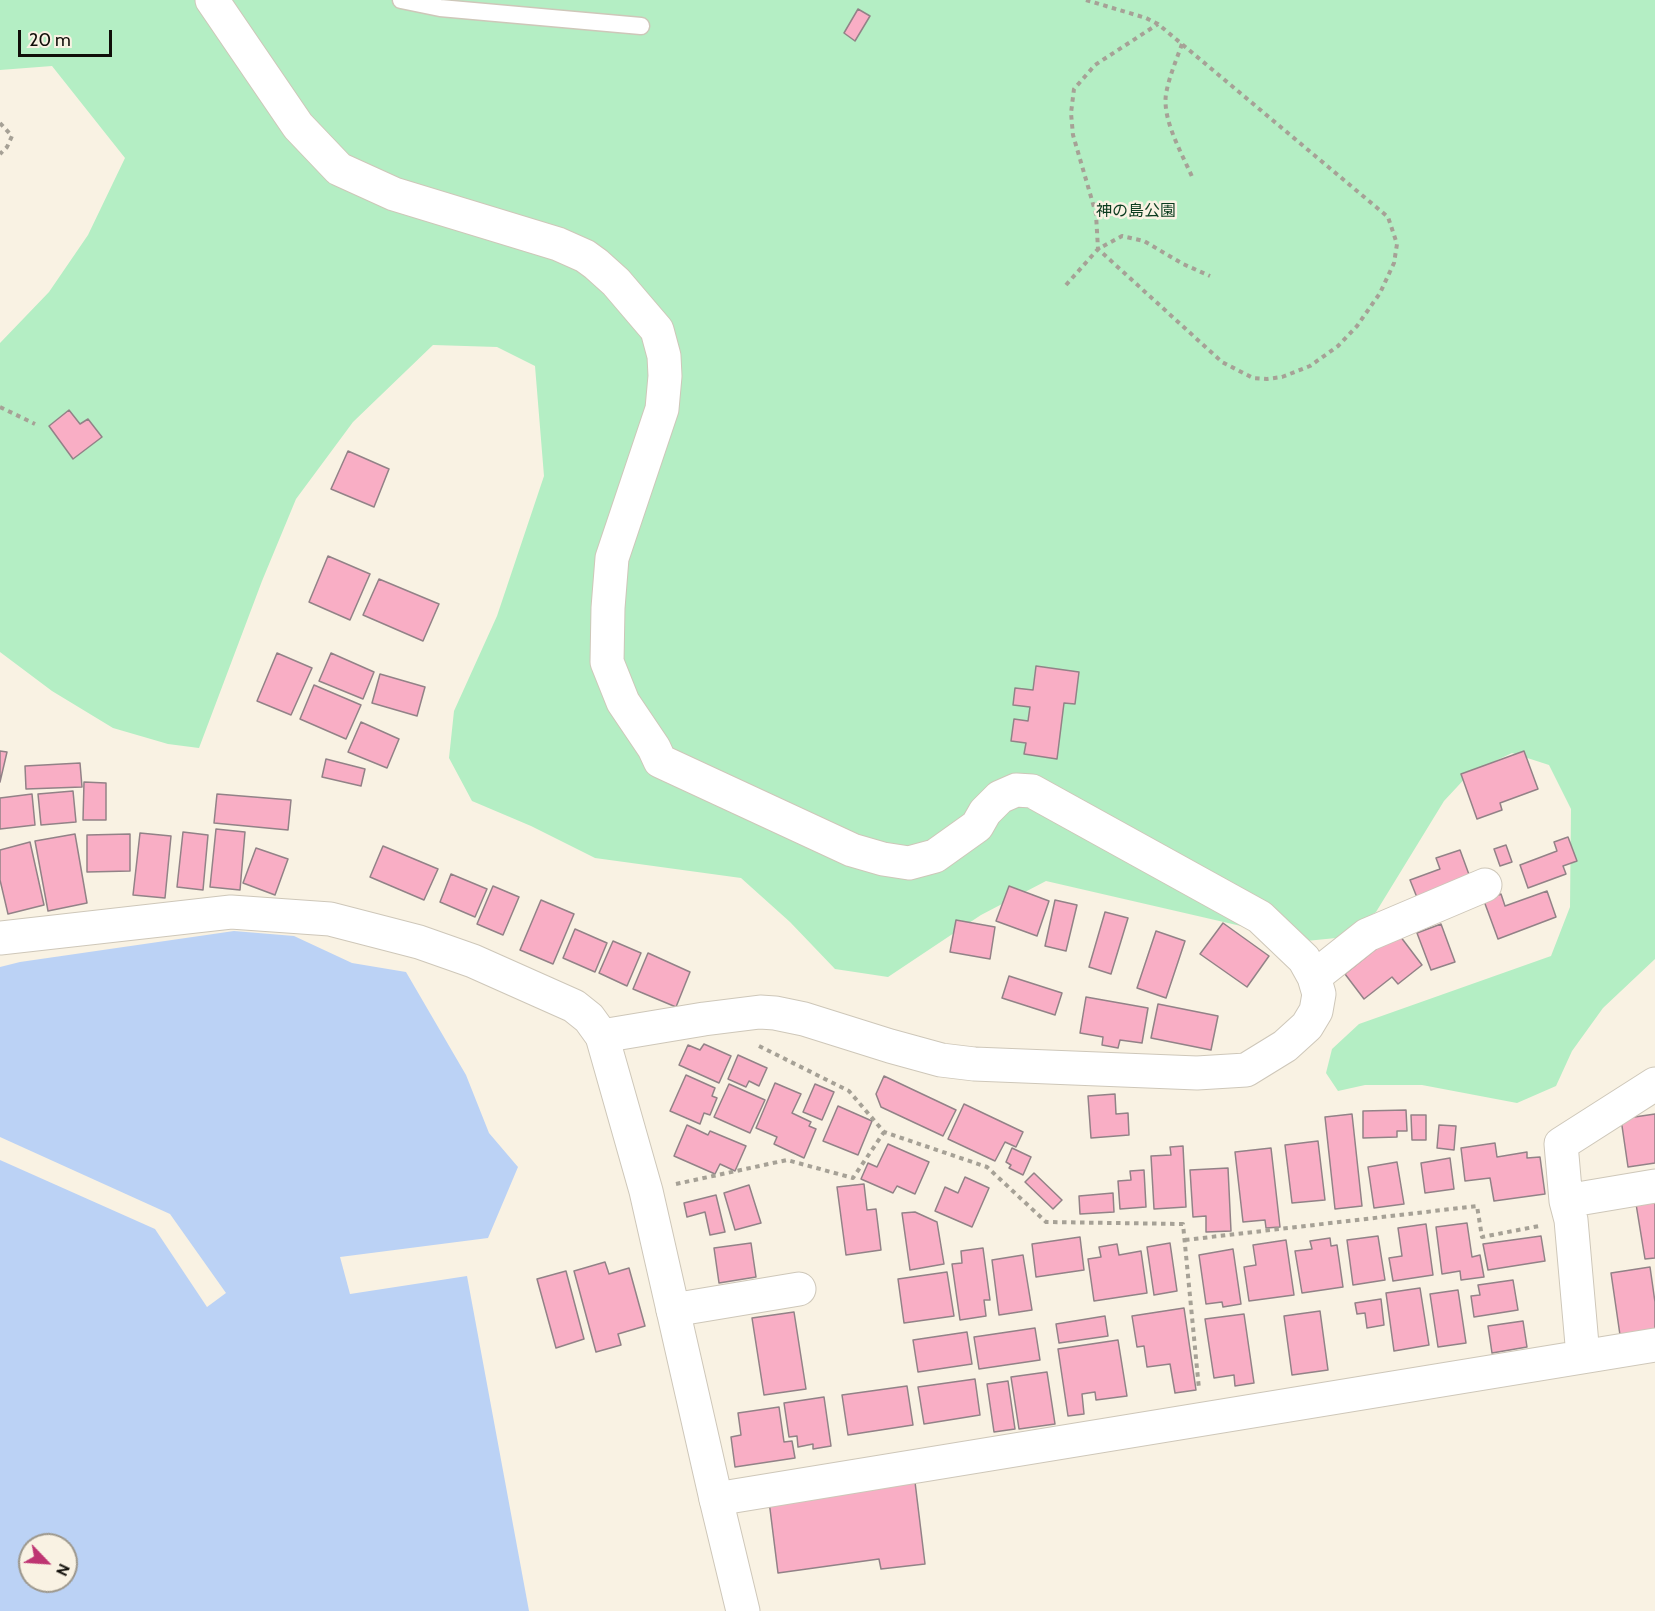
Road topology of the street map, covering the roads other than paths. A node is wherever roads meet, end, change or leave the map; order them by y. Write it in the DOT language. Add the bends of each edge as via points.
graph roads {
  1 [pos="212,0"];
  2 [pos="401,0"];
  3 [pos="641,26"];
  4 [pos="1485,885"];
  5 [pos="0,938"];
  6 [pos="1314,977"];
  7 [pos="602,1036"];
  8 [pos="1655,1084"];
  9 [pos="1655,1186"];
  10 [pos="1569,1210"];
  11 [pos="799,1289"];
  12 [pos="673,1310"];
  13 [pos="1655,1345"];
  14 [pos="1584,1356"];
  15 [pos="716,1499"];
  16 [pos="743,1611"];
  1 -- 6 [label="street" via="298,126 339,169 394,194 558,244 585,256 616,282 657,330 664,356 662,409 612,558 607,662 623,702 660,760 852,850 909,863 935,856 976,826 1000,797 1016,790 1032,791 1260,917 1304,959"];
  2 -- 3 [label="lane" via="440,8"];
  4 -- 6 [label="street" via="1367,934"];
  5 -- 7 [label="street" via="231,912 330,919 419,942 473,961 574,1006"];
  6 -- 7 [label="street" via="1319,994 1308,1026 1246,1070 1197,1073 974,1064 941,1060 804,1020 760,1012"];
  7 -- 12 [label="street" via="646,1191"];
  8 -- 10 [label="street" via="1561,1144"];
  9 -- 10 [label="street"];
  10 -- 14 [label="street"];
  11 -- 12 [label="street"];
  12 -- 15 [label="street"];
  13 -- 14 [label="street"];
  14 -- 15 [label="street"];
  15 -- 16 [label="street"];
}
